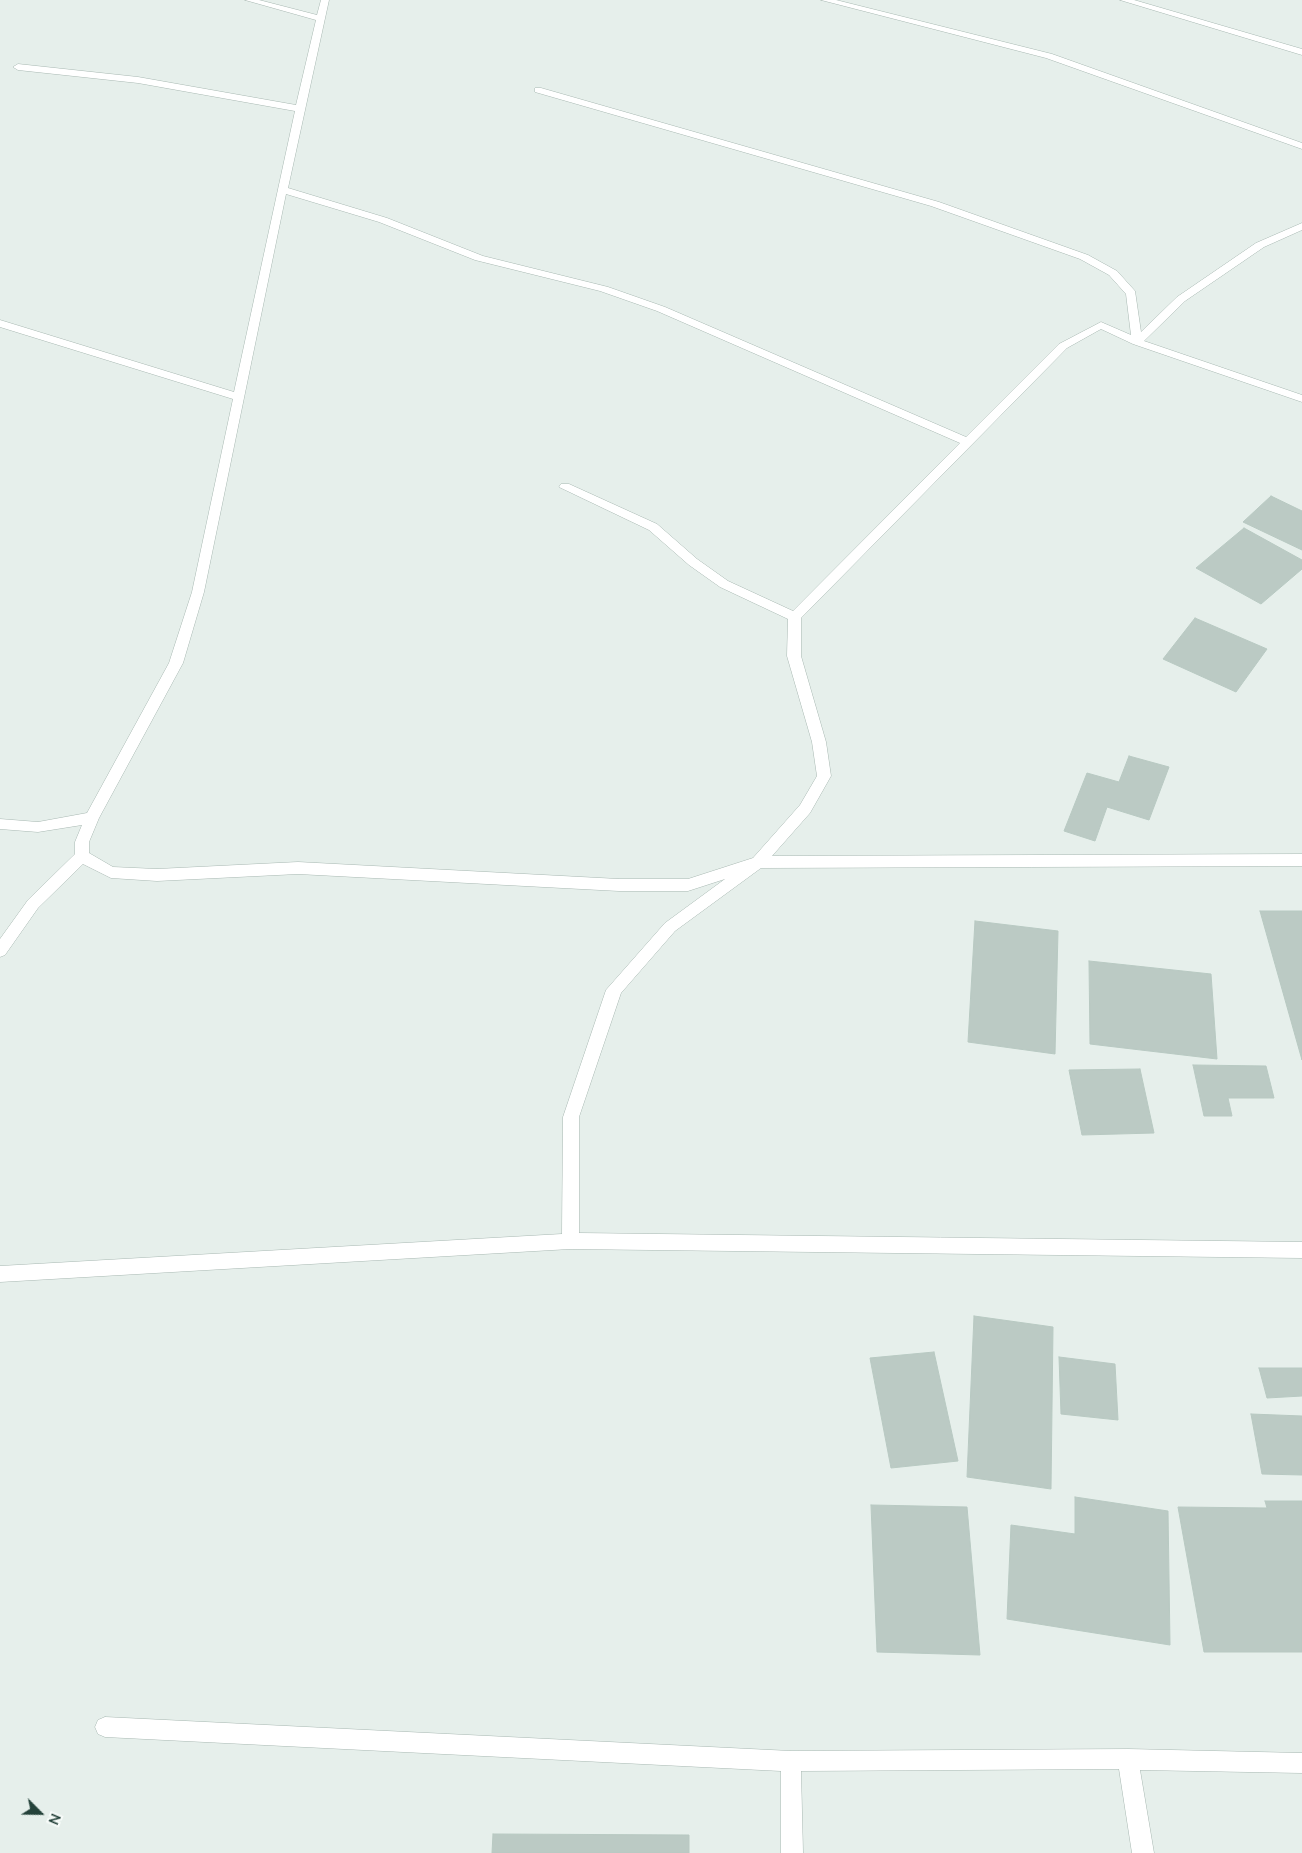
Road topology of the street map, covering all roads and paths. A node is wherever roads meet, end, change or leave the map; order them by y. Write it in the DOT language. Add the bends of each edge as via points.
graph roads {
  1 [pos="249,0"];
  2 [pos="325,0"];
  3 [pos="825,0"];
  4 [pos="1124,0"];
  5 [pos="321,19"];
  6 [pos="1302,52"];
  7 [pos="18,67"];
  8 [pos="538,90"];
  9 [pos="300,108"];
  10 [pos="1302,146"];
  11 [pos="283,190"];
  12 [pos="1302,226"];
  13 [pos="0,323"];
  14 [pos="1137,342"];
  15 [pos="239,397"];
  16 [pos="1302,399"];
  17 [pos="968,442"];
  18 [pos="565,487"];
  19 [pos="795,617"];
  20 [pos="92,818"];
  21 [pos="0,824"];
  22 [pos="82,856"];
  23 [pos="1302,860"];
  24 [pos="758,862"];
  25 [pos="0,951"];
  26 [pos="570,1241"];
  27 [pos="1302,1250"];
  28 [pos="0,1274"];
  29 [pos="105,1727"];
  30 [pos="1128,1759"];
  31 [pos="791,1762"];
  32 [pos="1302,1763"];
  33 [pos="792,1853"];
  34 [pos="1142,1853"];
  1 -- 5 [label="street"];
  2 -- 5 [label="street"];
  3 -- 10 [label="street" via="1049,56"];
  4 -- 6 [label="street"];
  5 -- 9 [label="street"];
  7 -- 9 [label="street" via="138,80"];
  8 -- 14 [label="street" via="935,204 1084,257 1113,273 1131,293"];
  9 -- 11 [label="street"];
  11 -- 15 [label="street"];
  11 -- 17 [label="street" via="383,220 479,258 604,289 661,309"];
  12 -- 14 [label="street" via="1260,245 1181,300"];
  13 -- 15 [label="street"];
  14 -- 16 [label="street"];
  14 -- 17 [label="street" via="1101,326 1063,346"];
  15 -- 20 [label="street" via="198,592 176,662"];
  17 -- 19 [label="street"];
  18 -- 19 [label="street" via="653,528 724,584"];
  19 -- 24 [label="street" via="794,656 820,742 824,776 805,809"];
  20 -- 21 [label="street" via="38,826"];
  20 -- 22 [label="street" via="82,842"];
  22 -- 24 [label="street" via="111,872 157,876 298,868 619,885 688,885"];
  22 -- 25 [label="street" via="33,904"];
  23 -- 24 [label="street"];
  24 -- 26 [label="street" via="670,928 614,990 571,1117"];
  26 -- 27 [label="street"];
  26 -- 28 [label="street"];
  29 -- 31 [label="street"];
  30 -- 31 [label="street"];
  30 -- 32 [label="street"];
  30 -- 34 [label="street"];
  31 -- 33 [label="street"];
}
